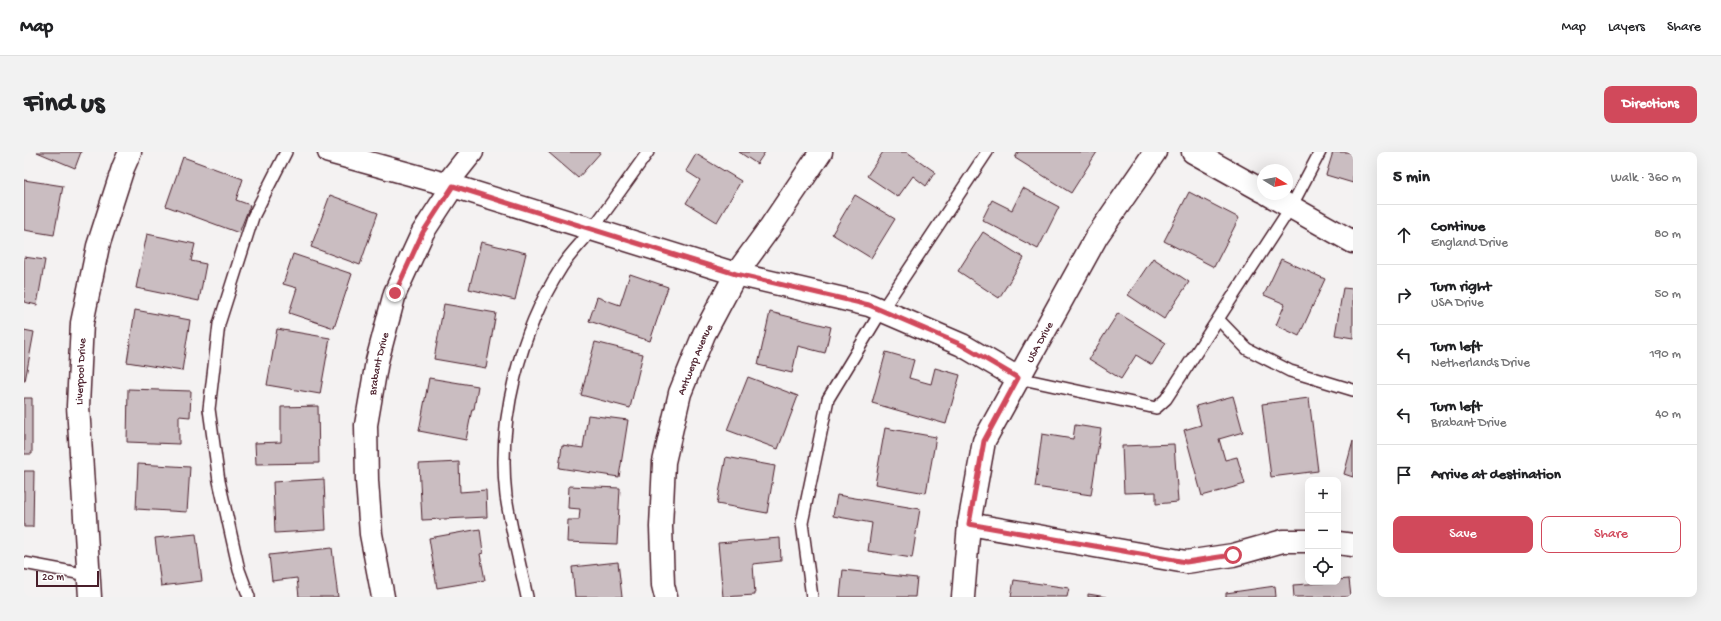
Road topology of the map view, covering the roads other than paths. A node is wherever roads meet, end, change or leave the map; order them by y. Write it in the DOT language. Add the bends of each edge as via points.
graph roads {
  1 [pos="130,152"];
  2 [pos="286,152"];
  3 [pos="329,152"];
  4 [pos="472,152"];
  5 [pos="648,152"];
  6 [pos="821,152"];
  7 [pos="987,152"];
  8 [pos="1155,152"];
  9 [pos="1193,152"];
  10 [pos="1320,152"];
  11 [pos="453,186"];
  12 [pos="1257,188"];
  13 [pos="1279,200"];
  14 [pos="1291,207"];
  15 [pos="592,229"];
  16 [pos="1353,242"];
  17 [pos="736,274"];
  18 [pos="882,310"];
  19 [pos="1218,319"];
  20 [pos="1018,378"];
  21 [pos="1353,390"];
  22 [pos="969,524"];
  23 [pos="1305,541"];
  24 [pos="1341,543"];
  25 [pos="1353,545"];
  26 [pos="24,563"];
  27 [pos="88,575"];
  28 [pos="90,597"];
  29 [pos="249,597"];
  30 [pos="383,597"];
  31 [pos="527,597"];
  32 [pos="666,597"];
  33 [pos="812,597"];
  34 [pos="963,597"];
  1 -- 27 [label="street, Liverpool Drive" via="98,246 82,323 78,406"];
  2 -- 29 [label="lane" via="253,216 219,324 209,409 219,480 239,570"];
  3 -- 11 [label="street"];
  4 -- 11 [label="street, Brabant Drive" via="452,177"];
  5 -- 15 [label="lane"];
  6 -- 17 [label="street, Antwerp Avenue"];
  7 -- 18 [label="lane"];
  8 -- 20 [label="street, USA Drive" via="1097,236 1040,343"];
  9 -- 12 [label="street"];
  10 -- 14 [label="lane"];
  11 -- 15 [label="street"];
  11 -- 30 [label="street, Brabant Drive" via="423,232 395,293 377,361 366,425 371,534"];
  13 -- 14 [label="street"];
  14 -- 16 [label="street"];
  14 -- 19 [label="lane"];
  15 -- 17 [label="street"];
  15 -- 31 [label="lane" via="560,269 532,324 515,374 508,409 506,496"];
  17 -- 18 [label="street"];
  17 -- 32 [label="street, Antwerp Avenue" via="704,334 680,393 664,462 661,527 663,586"];
  18 -- 20 [label="street" via="962,345"];
  18 -- 33 [label="lane" via="828,399 802,523"];
  19 -- 20 [label="lane" via="1166,399 1156,408"];
  19 -- 21 [label="lane" via="1246,349 1290,371"];
  20 -- 22 [label="street, USA Drive" via="984,441"];
  22 -- 23 [label="street" via="1186,562 1233,555 1283,541"];
  22 -- 34 [label="street, USA Drive"];
  24 -- 25 [label="street"];
  26 -- 27 [label="lane"];
  27 -- 28 [label="street, Liverpool Drive"];
}
